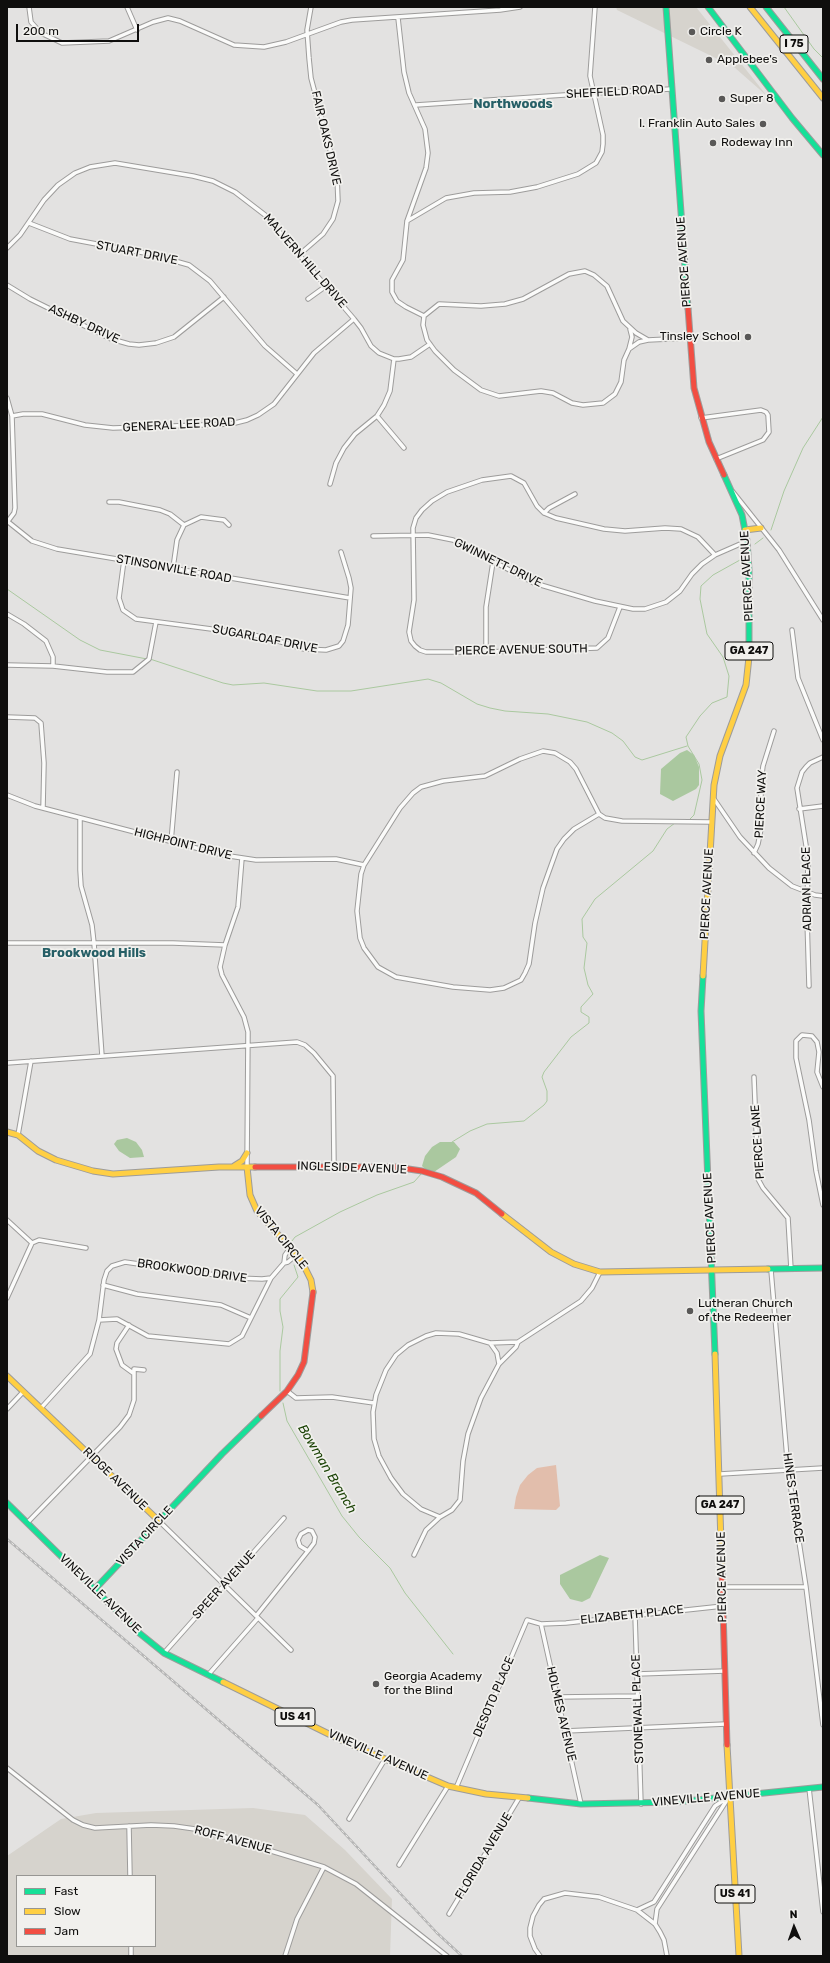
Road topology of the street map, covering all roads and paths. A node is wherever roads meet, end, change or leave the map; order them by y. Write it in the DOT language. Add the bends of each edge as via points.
graph roads {
  1 [pos="28,7"];
  2 [pos="127,7"];
  3 [pos="311,7"];
  4 [pos="520,7"];
  5 [pos="594,7"];
  6 [pos="666,7"];
  7 [pos="708,7"];
  8 [pos="766,7"];
  9 [pos="751,8"];
  10 [pos="398,18"];
  11 [pos="137,30"];
  12 [pos="307,34"];
  13 [pos="823,79"];
  14 [pos="671,90"];
  15 [pos="594,93"];
  16 [pos="823,98"];
  17 [pos="416,105"];
  18 [pos="823,155"];
  19 [pos="408,221"];
  20 [pos="29,223"];
  21 [pos="7,248"];
  22 [pos="300,254"];
  23 [pos="7,285"];
  24 [pos="326,286"];
  25 [pos="224,297"];
  26 [pos="308,299"];
  27 [pos="424,316"];
  28 [pos="354,318"];
  29 [pos="630,328"];
  30 [pos="690,338"];
  31 [pos="648,340"];
  32 [pos="430,344"];
  33 [pos="629,350"];
  34 [pos="394,360"];
  35 [pos="297,374"];
  36 [pos="7,398"];
  37 [pos="12,416"];
  38 [pos="377,416"];
  39 [pos="701,418"];
  40 [pos="404,448"];
  41 [pos="716,459"];
  42 [pos="330,484"];
  43 [pos="732,491"];
  44 [pos="575,494"];
  45 [pos="110,502"];
  46 [pos="544,513"];
  47 [pos="7,521"];
  48 [pos="184,525"];
  49 [pos="229,525"];
  50 [pos="761,528"];
  51 [pos="745,530"];
  52 [pos="413,534"];
  53 [pos="373,536"];
  54 [pos="747,541"];
  55 [pos="341,552"];
  56 [pos="714,555"];
  57 [pos="124,560"];
  58 [pos="493,562"];
  59 [pos="173,568"];
  60 [pos="350,598"];
  61 [pos="620,608"];
  62 [pos="7,614"];
  63 [pos="823,620"];
  64 [pos="156,622"];
  65 [pos="792,630"];
  66 [pos="486,652"];
  67 [pos="7,665"];
  68 [pos="53,666"];
  69 [pos="7,717"];
  70 [pos="774,731"];
  71 [pos="823,740"];
  72 [pos="823,757"];
  73 [pos="177,772"];
  74 [pos="713,793"];
  75 [pos="7,795"];
  76 [pos="823,806"];
  77 [pos="43,808"];
  78 [pos="799,809"];
  79 [pos="599,814"];
  80 [pos="80,818"];
  81 [pos="711,822"];
  82 [pos="171,842"];
  83 [pos="754,853"];
  84 [pos="242,858"];
  85 [pos="364,865"];
  86 [pos="808,893"];
  87 [pos="823,896"];
  88 [pos="7,943"];
  89 [pos="94,943"];
  90 [pos="225,946"];
  91 [pos="809,986"];
  92 [pos="248,1045"];
  93 [pos="102,1056"];
  94 [pos="31,1061"];
  95 [pos="7,1063"];
  96 [pos="754,1078"];
  97 [pos="823,1087"];
  98 [pos="7,1132"];
  99 [pos="18,1135"];
  100 [pos="247,1153"];
  101 [pos="334,1166"];
  102 [pos="232,1167"];
  103 [pos="247,1167"];
  104 [pos="823,1205"];
  105 [pos="7,1220"];
  106 [pos="32,1242"];
  107 [pos="86,1248"];
  108 [pos="290,1248"];
  109 [pos="296,1255"];
  110 [pos="284,1263"];
  111 [pos="823,1268"];
  112 [pos="791,1269"];
  113 [pos="771,1270"];
  114 [pos="712,1271"];
  115 [pos="600,1272"];
  116 [pos="271,1278"];
  117 [pos="103,1284"];
  118 [pos="7,1298"];
  119 [pos="251,1318"];
  120 [pos="99,1320"];
  121 [pos="129,1326"];
  122 [pos="518,1342"];
  123 [pos="490,1343"];
  124 [pos="499,1364"];
  125 [pos="144,1370"];
  126 [pos="133,1374"];
  127 [pos="7,1376"];
  128 [pos="288,1391"];
  129 [pos="23,1392"];
  130 [pos="374,1403"];
  131 [pos="41,1408"];
  132 [pos="7,1409"];
  133 [pos="92,1458"];
  134 [pos="823,1468"];
  135 [pos="788,1470"];
  136 [pos="720,1474"];
  137 [pos="7,1504"];
  138 [pos="440,1517"];
  139 [pos="284,1518"];
  140 [pos="159,1521"];
  141 [pos="27,1523"];
  142 [pos="308,1551"];
  143 [pos="414,1555"];
  144 [pos="224,1584"];
  145 [pos="723,1587"];
  146 [pos="806,1587"];
  147 [pos="95,1589"];
  148 [pos="723,1606"];
  149 [pos="635,1615"];
  150 [pos="257,1617"];
  151 [pos="540,1624"];
  152 [pos="291,1650"];
  153 [pos="164,1653"];
  154 [pos="725,1672"];
  155 [pos="637,1674"];
  156 [pos="208,1675"];
  157 [pos="638,1696"];
  158 [pos="557,1697"];
  159 [pos="726,1724"];
  160 [pos="823,1724"];
  161 [pos="639,1727"];
  162 [pos="565,1731"];
  163 [pos="385,1759"];
  164 [pos="7,1768"];
  165 [pos="448,1786"];
  166 [pos="823,1787"];
  167 [pos="456,1788"];
  168 [pos="809,1788"];
  169 [pos="728,1797"];
  170 [pos="519,1798"];
  171 [pos="581,1804"];
  172 [pos="641,1804"];
  173 [pos="349,1819"];
  174 [pos="129,1826"];
  175 [pos="399,1865"];
  176 [pos="324,1867"];
  177 [pos="130,1875"];
  178 [pos="637,1910"];
  179 [pos="823,1912"];
  180 [pos="449,1914"];
  181 [pos="655,1924"];
  182 [pos="285,1956"];
  183 [pos="446,1956"];
  184 [pos="540,1956"];
  185 [pos="667,1956"];
  186 [pos="739,1956"];
  1 -- 11 [label="street" via="31,22 41,33 62,43 109,41"];
  2 -- 11 [label="street"];
  3 -- 12 [label="street, FAIR OAKS DRIVE"];
  4 -- 10 [label="street"];
  5 -- 15 [label="street" via="590,76"];
  6 -- 14 [label="main road, PIERCE AVENUE / GA 247"];
  7 -- 18 [label="main road"];
  8 -- 13 [label="main road, I 75"];
  9 -- 16 [label="main road, I 75"];
  10 -- 12 [label="street" via="341,22"];
  10 -- 17 [label="street" via="404,72 409,93"];
  11 -- 12 [label="street" via="168,18 234,45 258,47 267,47"];
  12 -- 22 [label="street, FAIR OAKS DRIVE" via="311,78 337,176 338,196 335,215 329,226"];
  14 -- 15 [label="street, SHEFFIELD ROAD"];
  14 -- 30 [label="main road, PIERCE AVENUE / GA 247"];
  15 -- 17 [label="street, SHEFFIELD ROAD"];
  15 -- 19 [label="street" via="603,144 602,152 591,167 555,182 523,190 474,193 446,198"];
  17 -- 19 [label="street" via="425,129 428,153 426,168"];
  19 -- 27 [label="street" via="404,260 392,280 392,292 397,301"];
  20 -- 21 [label="street, MALVERN HILL DRIVE"];
  20 -- 22 [label="street, MALVERN HILL DRIVE" via="44,200 67,179 99,164 122,163 203,178 235,192 265,215"];
  20 -- 25 [label="street, STUART DRIVE" via="70,239 184,262 204,275"];
  22 -- 24 [label="street, MALVERN HILL DRIVE"];
  23 -- 25 [label="street, ASHBY DRIVE" via="111,339 139,345 174,337"];
  24 -- 26 [label="street"];
  24 -- 28 [label="street, MALVERN HILL DRIVE"];
  25 -- 35 [label="street, STUART DRIVE" via="265,346"];
  27 -- 29 [label="street" via="434,306 442,303 487,306 519,300 569,274 585,271 607,286 623,321"];
  27 -- 32 [label="street" via="424,333"];
  28 -- 34 [label="street, MALVERN HILL DRIVE" via="375,350"];
  28 -- 35 [label="street, GENERAL LEE ROAD" via="314,353"];
  29 -- 31 [label="street"];
  29 -- 33 [label="street" via="632,337"];
  30 -- 31 [label="street"];
  30 -- 39 [label="main road, PIERCE AVENUE / GA 247" via="694,388"];
  31 -- 33 [label="street" via="639,342"];
  32 -- 33 [label="street" via="454,370 481,390 499,396 541,391 556,394 572,403 589,406 603,403 615,394 621,382 624,360"];
  32 -- 34 [label="street" via="411,357"];
  34 -- 38 [label="street" via="390,391"];
  35 -- 37 [label="street, GENERAL LEE ROAD" via="269,408 247,420 231,424 113,428 85,425 42,414"];
  36 -- 37 [label="street"];
  37 -- 47 [label="street" via="15,508"];
  38 -- 40 [label="street"];
  38 -- 42 [label="street" via="355,434 344,448 336,463"];
  39 -- 41 [label="main road, PIERCE AVENUE / GA 247"];
  39 -- 41 [label="street" via="762,410 768,415 768,432 763,440"];
  41 -- 43 [label="main road, PIERCE AVENUE / GA 247"];
  43 -- 50 [label="street"];
  43 -- 51 [label="main road, PIERCE AVENUE / GA 247"];
  44 -- 46 [label="street"];
  45 -- 48 [label="street" via="160,510"];
  46 -- 52 [label="street" via="521,480 511,476 497,476 458,487 432,501 416,518"];
  46 -- 56 [label="street" via="604,529 681,529 698,537"];
  47 -- 57 [label="street, STINSONVILLE ROAD" via="39,544"];
  48 -- 49 [label="street" via="201,517 224,520"];
  48 -- 59 [label="street" via="177,540"];
  50 -- 51 [label="main road"];
  50 -- 63 [label="street" via="780,550"];
  51 -- 54 [label="main road, PIERCE AVENUE / GA 247"];
  52 -- 53 [label="street, GWINNETT DRIVE"];
  52 -- 58 [label="street, GWINNETT DRIVE" via="453,540"];
  52 -- 66 [label="street, PIERCE AVENUE SOUTH" via="414,600 409,632 411,641 426,652"];
  54 -- 56 [label="street"];
  54 -- 74 [label="main road, PIERCE AVENUE / GA 247" via="748,670 742,700 720,756"];
  55 -- 60 [label="street, SUGARLOAF DRIVE" via="350,578"];
  56 -- 61 [label="street" via="666,602 645,609"];
  57 -- 59 [label="street, STINSONVILLE ROAD"];
  57 -- 64 [label="street, SUGARLOAF DRIVE" via="119,593 123,610 136,620"];
  58 -- 61 [label="street, GWINNETT DRIVE" via="534,583"];
  58 -- 66 [label="street" via="486,608"];
  59 -- 60 [label="street, STINSONVILLE ROAD"];
  60 -- 64 [label="street, SUGARLOAF DRIVE" via="348,625 343,641 333,649 326,650 304,650 248,634"];
  61 -- 66 [label="street, PIERCE AVENUE SOUTH" via="608,638 597,648"];
  62 -- 68 [label="street" via="46,641"];
  64 -- 68 [label="street" via="150,659 133,672"];
  65 -- 71 [label="street" via="798,678"];
  67 -- 68 [label="street"];
  69 -- 77 [label="street" via="35,718 42,723"];
  70 -- 83 [label="street, PIERCE WAY" via="763,766 761,829"];
  72 -- 78 [label="street, ADRIAN PLACE" via="810,763 802,772 797,788"];
  73 -- 82 [label="street"];
  74 -- 81 [label="main road, PIERCE AVENUE / GA 247"];
  74 -- 83 [label="street" via="716,803"];
  75 -- 77 [label="street, HIGHPOINT DRIVE" via="23,803"];
  76 -- 78 [label="street"];
  77 -- 80 [label="street, HIGHPOINT DRIVE"];
  78 -- 86 [label="street, ADRIAN PLACE" via="808,858"];
  79 -- 81 [label="street" via="605,818 622,821"];
  79 -- 85 [label="street" via="570,762 555,753 537,752 485,776 443,781 421,787 400,808"];
  79 -- 85 [label="street" via="574,829 557,849 538,907 529,964 521,980 497,989 453,987 409,980 378,968 364,948 357,921 357,900"];
  80 -- 82 [label="street, HIGHPOINT DRIVE"];
  80 -- 89 [label="street" via="81,881"];
  81 -- 114 [label="main road, PIERCE AVENUE / GA 247" via="701,1011"];
  82 -- 84 [label="street, HIGHPOINT DRIVE"];
  83 -- 86 [label="street" via="784,882"];
  84 -- 85 [label="street, HIGHPOINT DRIVE" via="336,860"];
  84 -- 90 [label="street, VISTA CIRCLE" via="238,907"];
  86 -- 87 [label="street"];
  86 -- 91 [label="street, ADRIAN PLACE"];
  88 -- 89 [label="street"];
  89 -- 90 [label="street"];
  89 -- 93 [label="street"];
  90 -- 92 [label="street, VISTA CIRCLE" via="221,962 222,975 247,1024"];
  92 -- 93 [label="street"];
  92 -- 100 [label="street, VISTA CIRCLE"];
  92 -- 101 [label="street" via="297,1042 314,1053 333,1076"];
  93 -- 94 [label="street"];
  94 -- 95 [label="street"];
  94 -- 99 [label="street"];
  96 -- 112 [label="street, PIERCE LANE" via="758,1179 788,1218"];
  97 -- 104 [label="street" via="817,1072 817,1042 812,1036 802,1035 797,1040 796,1058 810,1120"];
  98 -- 99 [label="main road, INGLESIDE AVENUE"];
  99 -- 102 [label="main road, INGLESIDE AVENUE" via="46,1156 93,1172 113,1174"];
  100 -- 102 [label="main road"];
  100 -- 103 [label="street, VISTA CIRCLE"];
  101 -- 103 [label="main road, INGLESIDE AVENUE"];
  101 -- 115 [label="main road, INGLESIDE AVENUE" via="400,1168 422,1171 442,1178 485,1199 551,1252 574,1264"];
  102 -- 103 [label="main road, INGLESIDE AVENUE"];
  103 -- 108 [label="main road, VISTA CIRCLE" via="253,1203"];
  105 -- 106 [label="street"];
  106 -- 107 [label="street" via="39,1240"];
  106 -- 118 [label="street"];
  108 -- 109 [label="main road, VISTA CIRCLE"];
  108 -- 110 [label="street" via="285,1255"];
  109 -- 110 [label="street"];
  109 -- 128 [label="main road, VISTA CIRCLE" via="309,1273 313,1294 304,1362"];
  110 -- 116 [label="street"];
  111 -- 112 [label="main road, INGLESIDE AVENUE"];
  112 -- 113 [label="main road, INGLESIDE AVENUE"];
  113 -- 114 [label="main road, INGLESIDE AVENUE"];
  113 -- 135 [label="street, HINES TERRACE"];
  114 -- 115 [label="main road, INGLESIDE AVENUE"];
  114 -- 136 [label="main road, PIERCE AVENUE / GA 247"];
  115 -- 122 [label="street" via="592,1288 581,1301"];
  116 -- 117 [label="street, BROOKWOOD DRIVE" via="252,1279 117,1263 108,1271"];
  116 -- 119 [label="street"];
  117 -- 119 [label="street" via="137,1294 225,1306"];
  117 -- 120 [label="street"];
  119 -- 121 [label="street" via="242,1336 229,1344 148,1336"];
  120 -- 121 [label="street" via="117,1319"];
  120 -- 131 [label="street" via="90,1354"];
  121 -- 126 [label="street" via="117,1343 116,1349 122,1365"];
  122 -- 123 [label="street"];
  122 -- 124 [label="street"];
  123 -- 124 [label="street" via="497,1353"];
  123 -- 130 [label="street" via="447,1332 414,1341 400,1350 389,1364"];
  124 -- 138 [label="street" via="481,1398 468,1434 460,1500 452,1510"];
  125 -- 126 [label="street" via="134,1369"];
  126 -- 133 [label="street" via="134,1400 129,1415"];
  127 -- 129 [label="main road, RIDGE AVENUE"];
  128 -- 130 [label="street" via="296,1398 332,1397"];
  128 -- 140 [label="main road, VISTA CIRCLE" via="222,1454"];
  129 -- 131 [label="main road, RIDGE AVENUE"];
  129 -- 132 [label="street"];
  130 -- 138 [label="street" via="374,1439 379,1456 391,1478 413,1503"];
  131 -- 133 [label="main road, RIDGE AVENUE"];
  133 -- 140 [label="main road, RIDGE AVENUE"];
  133 -- 141 [label="street"];
  134 -- 135 [label="street"];
  135 -- 136 [label="street"];
  135 -- 146 [label="street, HINES TERRACE"];
  136 -- 145 [label="main road, PIERCE AVENUE / GA 247"];
  137 -- 141 [label="main road, VINEVILLE AVENUE / US 41"];
  138 -- 143 [label="street" via="426,1530"];
  139 -- 144 [label="street, SPEER AVENUE"];
  140 -- 144 [label="street, RIDGE AVENUE"];
  140 -- 147 [label="main road, VISTA CIRCLE"];
  141 -- 147 [label="main road, VINEVILLE AVENUE / US 41"];
  142 -- 142 [label="street" via="315,1538 312,1531 308,1530 301,1534 298,1540 300,1546"];
  142 -- 150 [label="street"];
  144 -- 150 [label="street, RIDGE AVENUE"];
  144 -- 153 [label="street, SPEER AVENUE"];
  145 -- 146 [label="street"];
  145 -- 148 [label="main road, PIERCE AVENUE / GA 247"];
  146 -- 160 [label="street, HINES TERRACE"];
  147 -- 153 [label="main road, VINEVILLE AVENUE / US 41"];
  148 -- 149 [label="street, ELIZABETH PLACE"];
  148 -- 154 [label="main road, PIERCE AVENUE / GA 247"];
  149 -- 151 [label="street, ELIZABETH PLACE"];
  149 -- 155 [label="street, STONEWALL PLACE"];
  150 -- 152 [label="street, RIDGE AVENUE"];
  150 -- 156 [label="street"];
  151 -- 158 [label="street, HOLMES AVENUE"];
  151 -- 167 [label="street, DESOTO PLACE" via="527,1620"];
  153 -- 156 [label="main road, VINEVILLE AVENUE / US 41"];
  154 -- 155 [label="street"];
  154 -- 159 [label="main road, PIERCE AVENUE / GA 247"];
  155 -- 157 [label="street, STONEWALL PLACE"];
  156 -- 163 [label="main road, VINEVILLE AVENUE / US 41"];
  157 -- 158 [label="street"];
  157 -- 161 [label="street, STONEWALL PLACE"];
  158 -- 162 [label="street, HOLMES AVENUE"];
  159 -- 161 [label="street"];
  159 -- 169 [label="main road, PIERCE AVENUE / GA 247"];
  161 -- 162 [label="street"];
  161 -- 172 [label="street, STONEWALL PLACE"];
  162 -- 171 [label="street, HOLMES AVENUE"];
  163 -- 165 [label="main road, VINEVILLE AVENUE / US 41"];
  163 -- 173 [label="street"];
  164 -- 174 [label="street, ROFF AVENUE" via="82,1825 95,1828"];
  165 -- 167 [label="main road, VINEVILLE AVENUE / US 41"];
  165 -- 175 [label="street"];
  166 -- 168 [label="main road, VINEVILLE AVENUE"];
  167 -- 170 [label="main road, VINEVILLE AVENUE / US 41"];
  168 -- 169 [label="main road, VINEVILLE AVENUE"];
  168 -- 179 [label="street"];
  169 -- 172 [label="main road, VINEVILLE AVENUE / US 41"];
  169 -- 178 [label="street" via="716,1806 654,1902"];
  169 -- 181 [label="street" via="657,1909"];
  169 -- 186 [label="main road, US 41"];
  170 -- 171 [label="main road, VINEVILLE AVENUE / US 41"];
  170 -- 180 [label="street, FLORIDA AVENUE"];
  171 -- 172 [label="main road, VINEVILLE AVENUE / US 41"];
  174 -- 176 [label="street, ROFF AVENUE" via="174,1826 202,1830"];
  174 -- 177 [label="street"];
  176 -- 182 [label="street" via="297,1919"];
  176 -- 183 [label="street, ROFF AVENUE" via="356,1884"];
  178 -- 181 [label="street"];
  178 -- 184 [label="street" via="599,1897 572,1893 552,1896 541,1902 530,1923 532,1944"];
  181 -- 185 [label="street" via="664,1940"];
}
